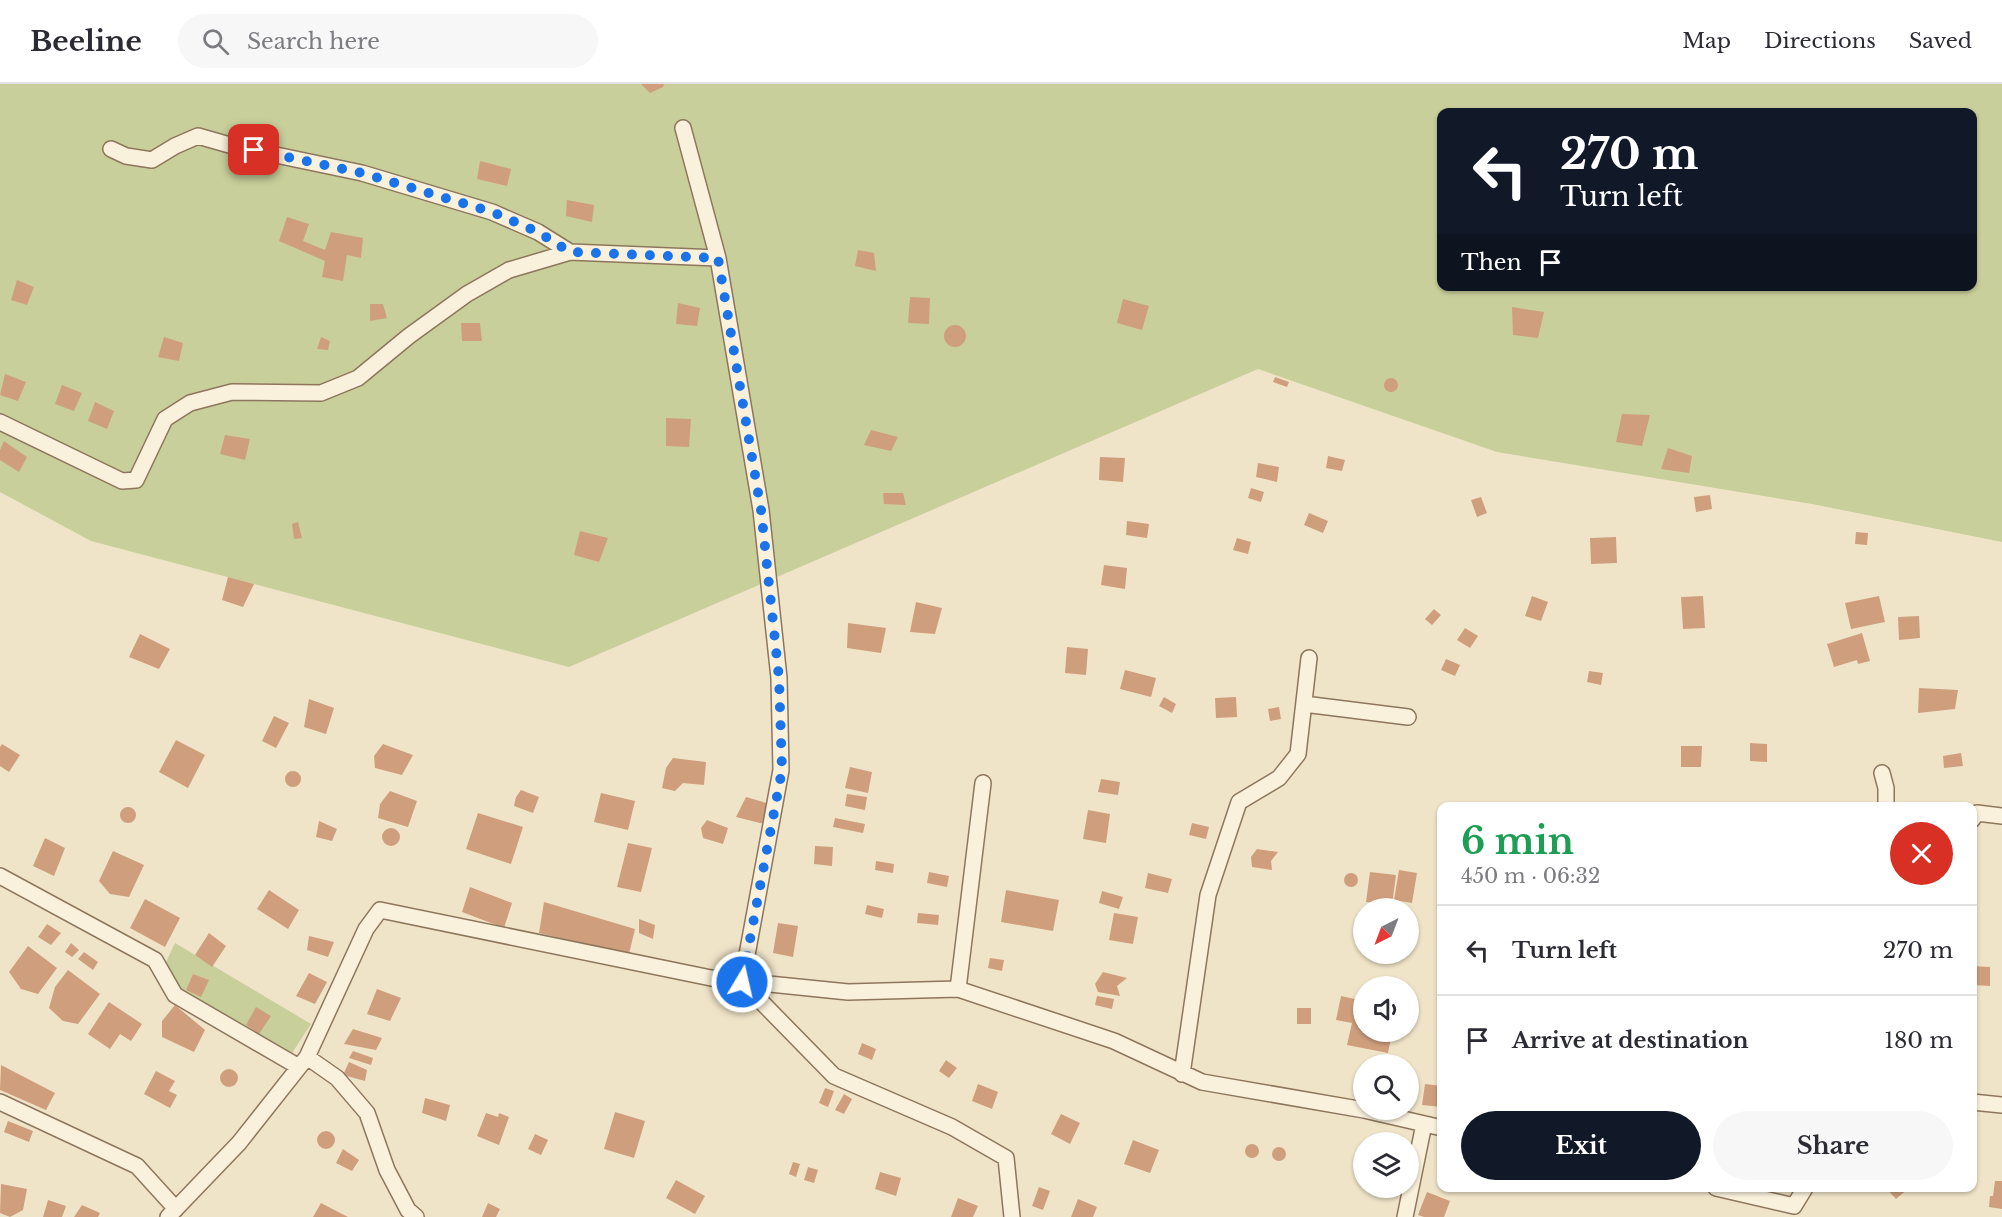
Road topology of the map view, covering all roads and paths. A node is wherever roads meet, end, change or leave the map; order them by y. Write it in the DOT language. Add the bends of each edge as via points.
graph roads {
  1 [pos="683,128"];
  2 [pos="111,149"];
  3 [pos="570,252"];
  4 [pos="718,258"];
  5 [pos="0,422"];
  6 [pos="1309,658"];
  7 [pos="1304,704"];
  8 [pos="1408,717"];
  9 [pos="1881,773"];
  10 [pos="983,783"];
  11 [pos="1887,802"];
  12 [pos="1977,813"];
  13 [pos="2002,816"];
  14 [pos="0,876"];
  15 [pos="742,982"];
  16 [pos="958,989"];
  17 [pos="303,1062"];
  18 [pos="1182,1074"];
  19 [pos="0,1102"];
  20 [pos="1977,1102"];
  21 [pos="2002,1105"];
  22 [pos="1353,1108"];
  23 [pos="1407,1120"];
  24 [pos="1424,1124"];
  25 [pos="1437,1127"];
  26 [pos="1729,1192"];
  27 [pos="1803,1192"];
  28 [pos="1792,1212"];
  29 [pos="172,1213"];
  30 [pos="416,1217"];
  31 [pos="1012,1217"];
  32 [pos="1405,1217"];
  1 -- 4 [label="street"];
  2 -- 3 [label="street" via="152,160 198,135 362,173 492,212 538,232"];
  3 -- 4 [label="street"];
  3 -- 5 [label="street" via="509,270 467,294 358,378 321,393 232,392 190,403 165,419 136,480 112,477"];
  4 -- 15 [label="street" via="761,510 779,678 782,770"];
  6 -- 7 [label="street"];
  7 -- 8 [label="street"];
  7 -- 18 [label="street" via="1298,754 1279,778 1239,802 1208,895"];
  9 -- 11 [label="street"];
  10 -- 16 [label="street"];
  12 -- 13 [label="street"];
  14 -- 17 [label="street" via="155,960 175,995"];
  15 -- 16 [label="street" via="848,992"];
  15 -- 17 [label="street" via="380,910 366,929"];
  15 -- 31 [label="street" via="834,1076 952,1127 1006,1158"];
  16 -- 18 [label="street" via="1114,1041"];
  17 -- 29 [label="street" via="239,1143"];
  17 -- 30 [label="street" via="337,1078 367,1113 387,1170 408,1210"];
  18 -- 22 [label="street" via="1202,1082"];
  19 -- 29 [label="street" via="137,1166"];
  20 -- 21 [label="street"];
  23 -- 24 [label="street"];
  24 -- 25 [label="street"];
  24 -- 32 [label="street"];
  26 -- 28 [label="street"];
  27 -- 28 [label="street"];
}
